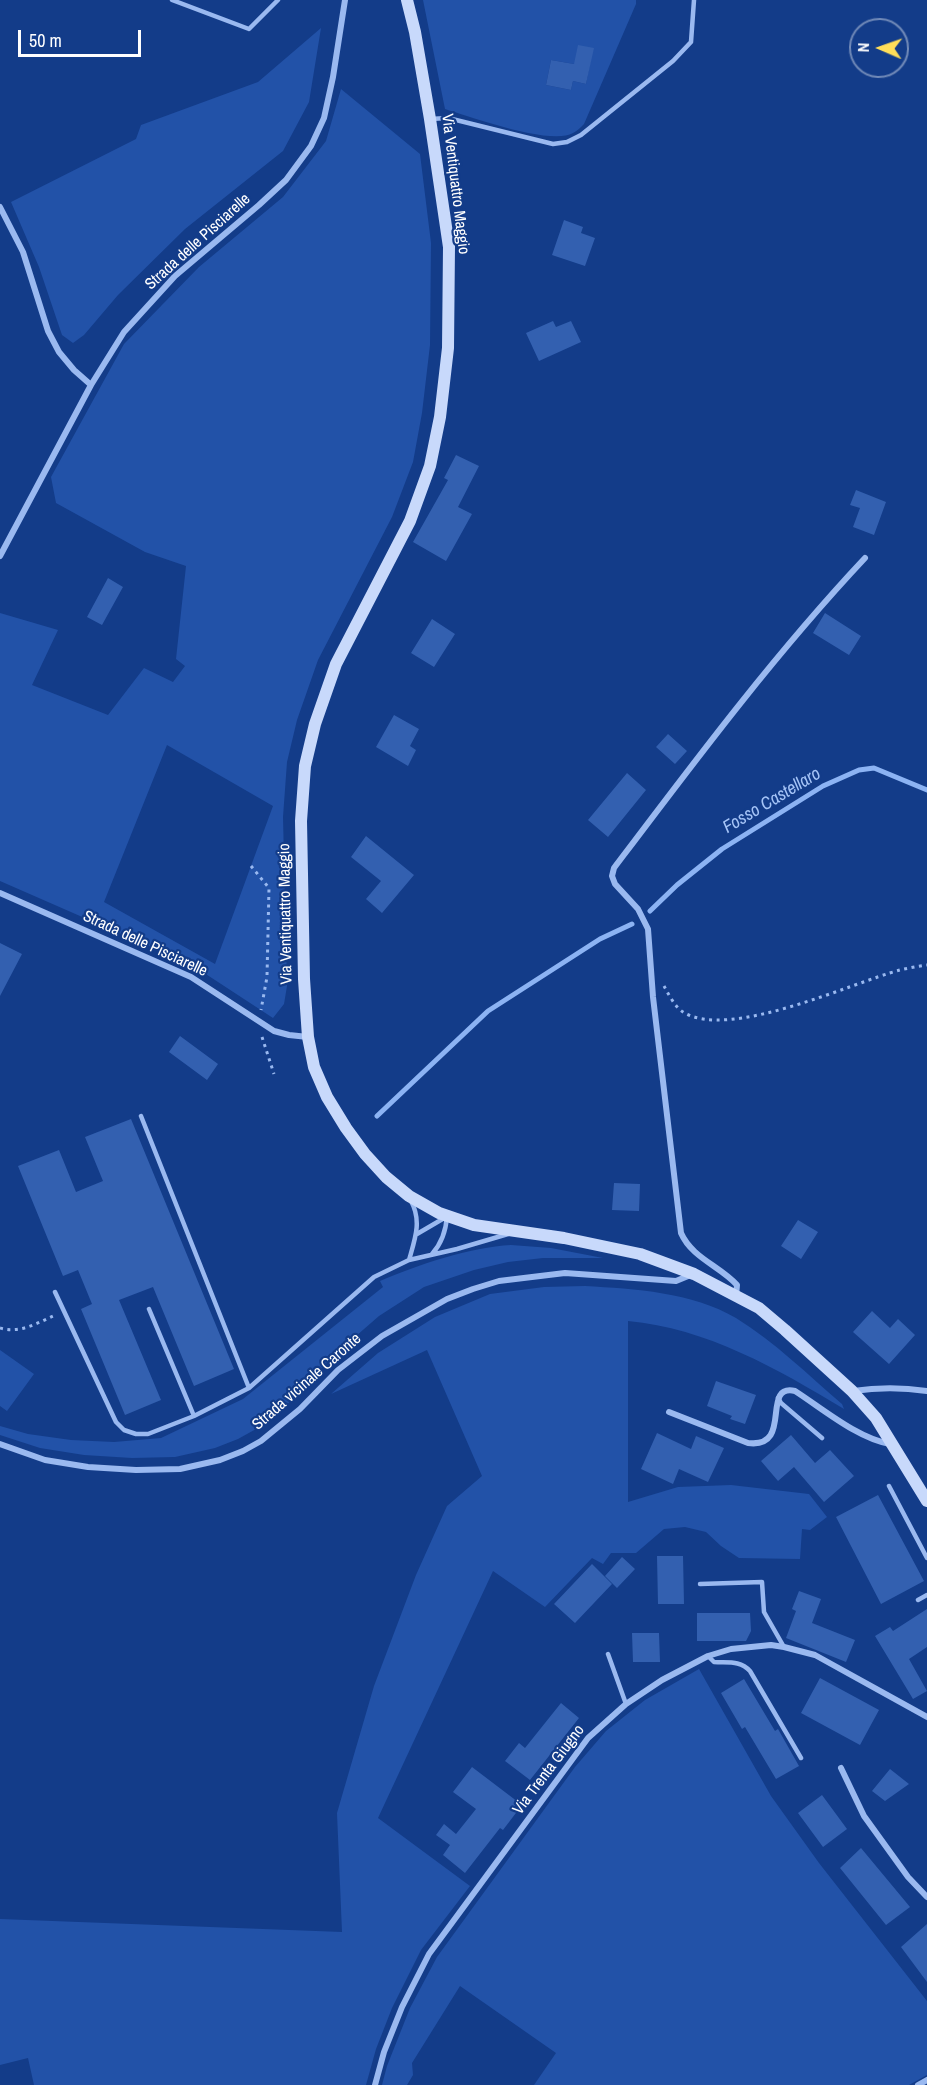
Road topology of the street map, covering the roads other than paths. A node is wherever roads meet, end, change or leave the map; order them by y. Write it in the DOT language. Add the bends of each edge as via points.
graph roads {
  1 [pos="172,0"];
  2 [pos="278,0"];
  3 [pos="345,0"];
  4 [pos="407,0"];
  5 [pos="694,0"];
  6 [pos="430,119"];
  7 [pos="0,207"];
  8 [pos="91,385"];
  9 [pos="0,556"];
  10 [pos="865,558"];
  11 [pos="0,894"];
  12 [pos="308,1037"];
  13 [pos="141,1116"];
  14 [pos="409,1196"];
  15 [pos="447,1216"];
  16 [pos="519,1231"];
  17 [pos="417,1234"];
  18 [pos="432,1254"];
  19 [pos="409,1260"];
  20 [pos="694,1274"];
  21 [pos="55,1292"];
  22 [pos="736,1296"];
  23 [pos="149,1309"];
  24 [pos="249,1388"];
  25 [pos="852,1391"];
  26 [pos="927,1391"];
  27 [pos="778,1398"];
  28 [pos="669,1412"];
  29 [pos="194,1416"];
  30 [pos="822,1438"];
  31 [pos="0,1444"];
  32 [pos="893,1444"];
  33 [pos="889,1486"];
  34 [pos="927,1501"];
  35 [pos="927,1558"];
  36 [pos="699,1584"];
  37 [pos="927,1595"];
  38 [pos="918,1600"];
  39 [pos="784,1647"];
  40 [pos="608,1654"];
  41 [pos="708,1656"];
  42 [pos="626,1704"];
  43 [pos="927,1717"];
  44 [pos="801,1758"];
  45 [pos="841,1768"];
  46 [pos="927,1897"];
  47 [pos="927,2080"];
  48 [pos="375,2085"];
  49 [pos="918,2085"];
  1 -- 2 [label="lane" via="249,29"];
  3 -- 8 [label="street, Strada delle Pisciarelle" via="324,118 311,146 286,180 259,206 175,276 124,332"];
  4 -- 6 [label="main road, Via Ventiquattro Maggio"];
  5 -- 6 [label="lane" via="691,42 673,61 567,142 553,144 448,118"];
  6 -- 12 [label="main road, Via Ventiquattro Maggio" via="449,247 448,348 440,417 430,466 410,521 336,664 305,766 301,821"];
  7 -- 8 [label="street" via="23,252 48,331 59,352"];
  8 -- 9 [label="street, Strada delle Pisciarelle"];
  10 -- 22 [label="street" via="819,607 744,700 614,868 612,876 648,929 681,1233 686,1244 738,1285"];
  11 -- 12 [label="street, Strada delle Pisciarelle" via="191,977 274,1031"];
  12 -- 14 [label="main road, Via Ventiquattro Maggio" via="314,1067 345,1128 386,1177"];
  13 -- 24 [label="lane"];
  14 -- 15 [label="main road, Via Ventiquattro Maggio"];
  14 -- 17 [label="lane" via="417,1212"];
  15 -- 16 [label="main road, Via Ventiquattro Maggio" via="474,1225"];
  15 -- 17 [label="lane"];
  15 -- 18 [label="lane" via="446,1230"];
  16 -- 18 [label="lane"];
  16 -- 20 [label="main road, Via Ventiquattro Maggio" via="640,1254"];
  17 -- 19 [label="lane"];
  18 -- 19 [label="lane"];
  19 -- 24 [label="lane" via="374,1277"];
  20 -- 22 [label="main road, Via Ventiquattro Maggio"];
  20 -- 31 [label="street, Strada vicinale Caronte" via="676,1281 566,1273 473,1288 382,1336 338,1370 261,1441 220,1460 180,1469 88,1467 45,1460"];
  21 -- 29 [label="lane" via="116,1422 124,1430 148,1434"];
  22 -- 25 [label="main road, Via Ventiquattro Maggio" via="759,1308"];
  23 -- 29 [label="lane"];
  24 -- 29 [label="lane"];
  25 -- 26 [label="street" via="879,1387"];
  25 -- 32 [label="main road, Via Ventiquattro Maggio"];
  27 -- 28 [label="street" via="775,1428 765,1442 756,1444"];
  27 -- 30 [label="lane"];
  27 -- 32 [label="street" via="788,1389 795,1391 859,1433"];
  32 -- 34 [label="main road, Via Ventiquattro Maggio"];
  33 -- 35 [label="lane"];
  36 -- 39 [label="lane" via="762,1582 764,1612"];
  37 -- 38 [label="lane"];
  39 -- 41 [label="street, Via Trenta Giugno" via="731,1649"];
  39 -- 43 [label="street, Via Trenta Giugno" via="815,1655"];
  40 -- 42 [label="lane"];
  41 -- 42 [label="street, Via Trenta Giugno"];
  41 -- 44 [label="lane" via="714,1662 744,1664"];
  42 -- 48 [label="street, Via Trenta Giugno" via="588,1738 429,1954 402,2007"];
  45 -- 46 [label="street" via="864,1816"];
  47 -- 49 [label="street"];
}
